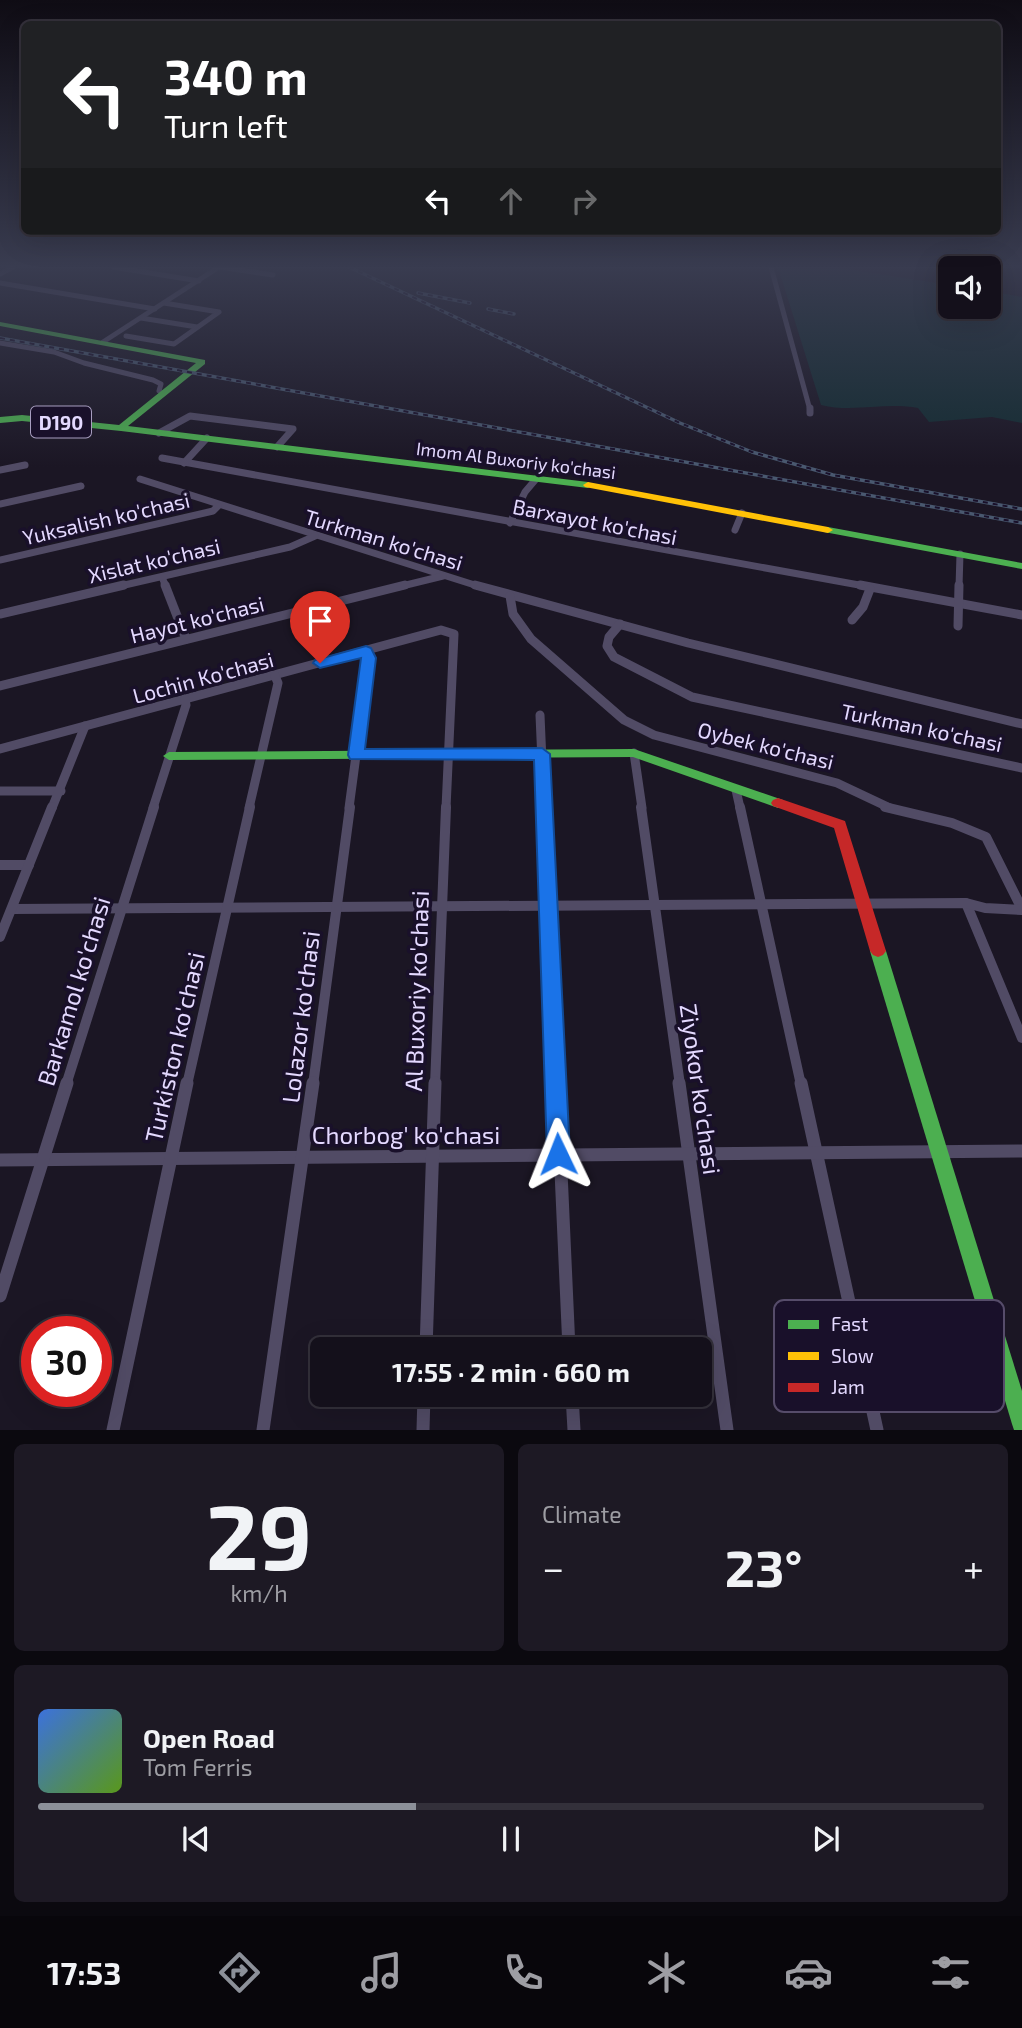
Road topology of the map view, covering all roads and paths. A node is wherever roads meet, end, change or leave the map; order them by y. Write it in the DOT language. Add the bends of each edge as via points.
graph roads {
  1 [pos="56,334"];
  2 [pos="116,334"];
  3 [pos="188,334"];
  4 [pos="790,334"];
  5 [pos="126,336"];
  6 [pos="103,342"];
  7 [pos="0,343"];
  8 [pos="162,393"];
  9 [pos="810,413"];
  10 [pos="0,420"];
  11 [pos="121,428"];
  12 [pos="159,433"];
  13 [pos="207,438"];
  14 [pos="277,447"];
  15 [pos="162,458"];
  16 [pos="184,463"];
  17 [pos="25,465"];
  18 [pos="0,470"];
  19 [pos="140,479"];
  20 [pos="536,479"];
  21 [pos="81,486"];
  22 [pos="0,504"];
  23 [pos="218,506"];
  24 [pos="741,513"];
  25 [pos="510,523"];
  26 [pos="735,530"];
  27 [pos="315,536"];
  28 [pos="960,554"];
  29 [pos="0,560"];
  30 [pos="1022,566"];
  31 [pos="443,576"];
  32 [pos="162,577"];
  33 [pos="870,589"];
  34 [pos="510,596"];
  35 [pos="959,604"];
  36 [pos="0,614"];
  37 [pos="1022,615"];
  38 [pos="852,620"];
  39 [pos="620,624"];
  40 [pos="958,626"];
  41 [pos="454,634"];
  42 [pos="187,639"];
  43 [pos="366,651"];
  44 [pos="275,676"];
  45 [pos="0,687"];
  46 [pos="185,699"];
  47 [pos="540,715"];
  48 [pos="1022,724"];
  49 [pos="85,726"];
  50 [pos="0,749"];
  51 [pos="449,754"];
  52 [pos="542,754"];
  53 [pos="634,754"];
  54 [pos="261,755"];
  55 [pos="356,755"];
  56 [pos="169,756"];
  57 [pos="1022,768"];
  58 [pos="736,790"];
  59 [pos="0,791"];
  60 [pos="61,791"];
  61 [pos="0,865"];
  62 [pos="29,865"];
  63 [pos="966,903"];
  64 [pos="654,904"];
  65 [pos="761,904"];
  66 [pos="863,904"];
  67 [pos="441,905"];
  68 [pos="549,905"];
  69 [pos="120,908"];
  70 [pos="228,908"];
  71 [pos="335,908"];
  72 [pos="12,909"];
  73 [pos="1022,909"];
  74 [pos="0,937"];
  75 [pos="1022,1038"];
  76 [pos="1022,1151"];
  77 [pos="938,1152"];
  78 [pos="688,1153"];
  79 [pos="815,1153"];
  80 [pos="433,1154"];
  81 [pos="558,1154"];
  82 [pos="304,1156"];
  83 [pos="170,1158"];
  84 [pos="0,1160"];
  85 [pos="43,1160"];
  86 [pos="0,1296"];
  87 [pos="848,1300"];
  88 [pos="984,1300"];
  89 [pos="426,1337"];
  90 [pos="568,1337"];
  91 [pos="1004,1366"];
  92 [pos="424,1407"];
  93 [pos="573,1407"];
  94 [pos="873,1412"];
  95 [pos="1022,1424"];
  96 [pos="113,1430"];
  97 [pos="262,1430"];
  98 [pos="423,1430"];
  99 [pos="574,1430"];
  100 [pos="727,1430"];
  101 [pos="877,1430"];
  1 -- 6 [label="street"];
  2 -- 6 [label="street"];
  3 -- 5 [label="street" via="174,344"];
  4 -- 9 [label="street"];
  6 -- 8 [label="street, D190" via="202,362"];
  7 -- 8 [label="street" via="54,352 153,380 161,384"];
  8 -- 11 [label="street, D190"];
  10 -- 11 [label="street, Imom Al Buxoriy ko'chasi / D190"];
  11 -- 12 [label="street, Imom Al Buxoriy ko'chasi"];
  12 -- 13 [label="street, Imom Al Buxoriy ko'chasi"];
  12 -- 14 [label="street" via="169,423 190,416 293,429"];
  13 -- 14 [label="street, Imom Al Buxoriy ko'chasi"];
  13 -- 16 [label="street"];
  14 -- 20 [label="street, Imom Al Buxoriy ko'chasi"];
  15 -- 16 [label="street, Barxayot ko'chasi"];
  16 -- 25 [label="street, Barxayot ko'chasi"];
  17 -- 18 [label="street"];
  19 -- 23 [label="street, Turkman ko'chasi"];
  20 -- 24 [label="street, Imom Al Buxoriy ko'chasi"];
  20 -- 25 [label="street"];
  21 -- 22 [label="street, Yuksalish ko'chasi"];
  23 -- 27 [label="street, Turkman ko'chasi"];
  23 -- 29 [label="street, Yuksalish ko'chasi" via="213,511"];
  24 -- 26 [label="street"];
  24 -- 28 [label="street, Imom Al Buxoriy ko'chasi"];
  25 -- 33 [label="street, Barxayot ko'chasi"];
  27 -- 31 [label="street, Turkman ko'chasi"];
  27 -- 32 [label="street, Xislat ko'chasi" via="290,547"];
  28 -- 30 [label="street, Imom Al Buxoriy ko'chasi"];
  28 -- 35 [label="street"];
  31 -- 34 [label="street, Turkman ko'chasi"];
  31 -- 42 [label="street, Hayot ko'chasi"];
  32 -- 36 [label="street, Xislat ko'chasi"];
  32 -- 42 [label="street"];
  33 -- 35 [label="street, Barxayot ko'chasi"];
  33 -- 38 [label="street"];
  34 -- 39 [label="street, Turkman ko'chasi"];
  34 -- 73 [label="street, Oybek ko'chasi" via="511,608 531,639 624,720 672,741 837,783 888,808 952,823 986,837"];
  35 -- 37 [label="street, Barxayot ko'chasi"];
  35 -- 40 [label="street"];
  39 -- 48 [label="street, Turkman ko'chasi"];
  39 -- 57 [label="street, Turkman ko'chasi" via="607,646 614,657 692,697"];
  41 -- 43 [label="street, Lochin Ko'chasi" via="441,630"];
  41 -- 51 [label="street, Al Buxoriy ko'chasi"];
  42 -- 45 [label="street, Hayot ko'chasi"];
  43 -- 44 [label="street, Lochin Ko'chasi"];
  43 -- 55 [label="street, Lolazor ko'chasi" via="369,658"];
  44 -- 46 [label="street, Lochin Ko'chasi"];
  44 -- 54 [label="street, Turkiston ko'chasi" via="278,683"];
  46 -- 49 [label="street, Lochin Ko'chasi"];
  46 -- 56 [label="street, Barkamol ko'chasi"];
  47 -- 52 [label="street"];
  49 -- 50 [label="street, Lochin Ko'chasi"];
  49 -- 60 [label="street"];
  51 -- 52 [label="street"];
  51 -- 55 [label="street"];
  51 -- 67 [label="street, Al Buxoriy ko'chasi"];
  52 -- 53 [label="street"];
  52 -- 68 [label="street"];
  53 -- 58 [label="street"];
  53 -- 64 [label="street, Ziyokor ko'chasi"];
  54 -- 55 [label="street"];
  54 -- 56 [label="street"];
  54 -- 70 [label="street, Turkiston ko'chasi"];
  55 -- 71 [label="street, Lolazor ko'chasi"];
  56 -- 69 [label="street, Barkamol ko'chasi"];
  58 -- 65 [label="street"];
  58 -- 66 [label="street" via="840,825"];
  59 -- 60 [label="street"];
  60 -- 62 [label="street"];
  61 -- 62 [label="street"];
  62 -- 72 [label="street"];
  63 -- 66 [label="street"];
  63 -- 73 [label="street"];
  63 -- 75 [label="street"];
  64 -- 65 [label="street"];
  64 -- 68 [label="street"];
  64 -- 78 [label="street, Ziyokor ko'chasi"];
  65 -- 66 [label="street"];
  65 -- 79 [label="street"];
  66 -- 77 [label="street"];
  67 -- 68 [label="street"];
  67 -- 71 [label="street"];
  67 -- 80 [label="street, Al Buxoriy ko'chasi"];
  68 -- 81 [label="street"];
  69 -- 70 [label="street"];
  69 -- 72 [label="street"];
  69 -- 85 [label="street, Barkamol ko'chasi"];
  70 -- 71 [label="street"];
  70 -- 83 [label="street, Turkiston ko'chasi"];
  71 -- 82 [label="street, Lolazor ko'chasi"];
  72 -- 74 [label="street"];
  76 -- 77 [label="street, Chorbog' ko'chasi"];
  77 -- 79 [label="street, Chorbog' ko'chasi"];
  77 -- 88 [label="street"];
  78 -- 79 [label="street, Chorbog' ko'chasi"];
  78 -- 81 [label="street, Chorbog' ko'chasi"];
  78 -- 100 [label="street, Ziyokor ko'chasi"];
  79 -- 87 [label="street"];
  80 -- 81 [label="street, Chorbog' ko'chasi"];
  80 -- 82 [label="street, Chorbog' ko'chasi"];
  80 -- 89 [label="street, Al Buxoriy ko'chasi"];
  81 -- 90 [label="street"];
  82 -- 83 [label="street, Chorbog' ko'chasi"];
  82 -- 97 [label="street, Lolazor ko'chasi"];
  83 -- 85 [label="street, Chorbog' ko'chasi"];
  83 -- 96 [label="street, Turkiston ko'chasi"];
  84 -- 85 [label="street, Chorbog' ko'chasi"];
  85 -- 86 [label="street, Barkamol ko'chasi"];
  91 -- 95 [label="street"];
  92 -- 98 [label="street"];
  93 -- 99 [label="street"];
  94 -- 101 [label="street"];
}
